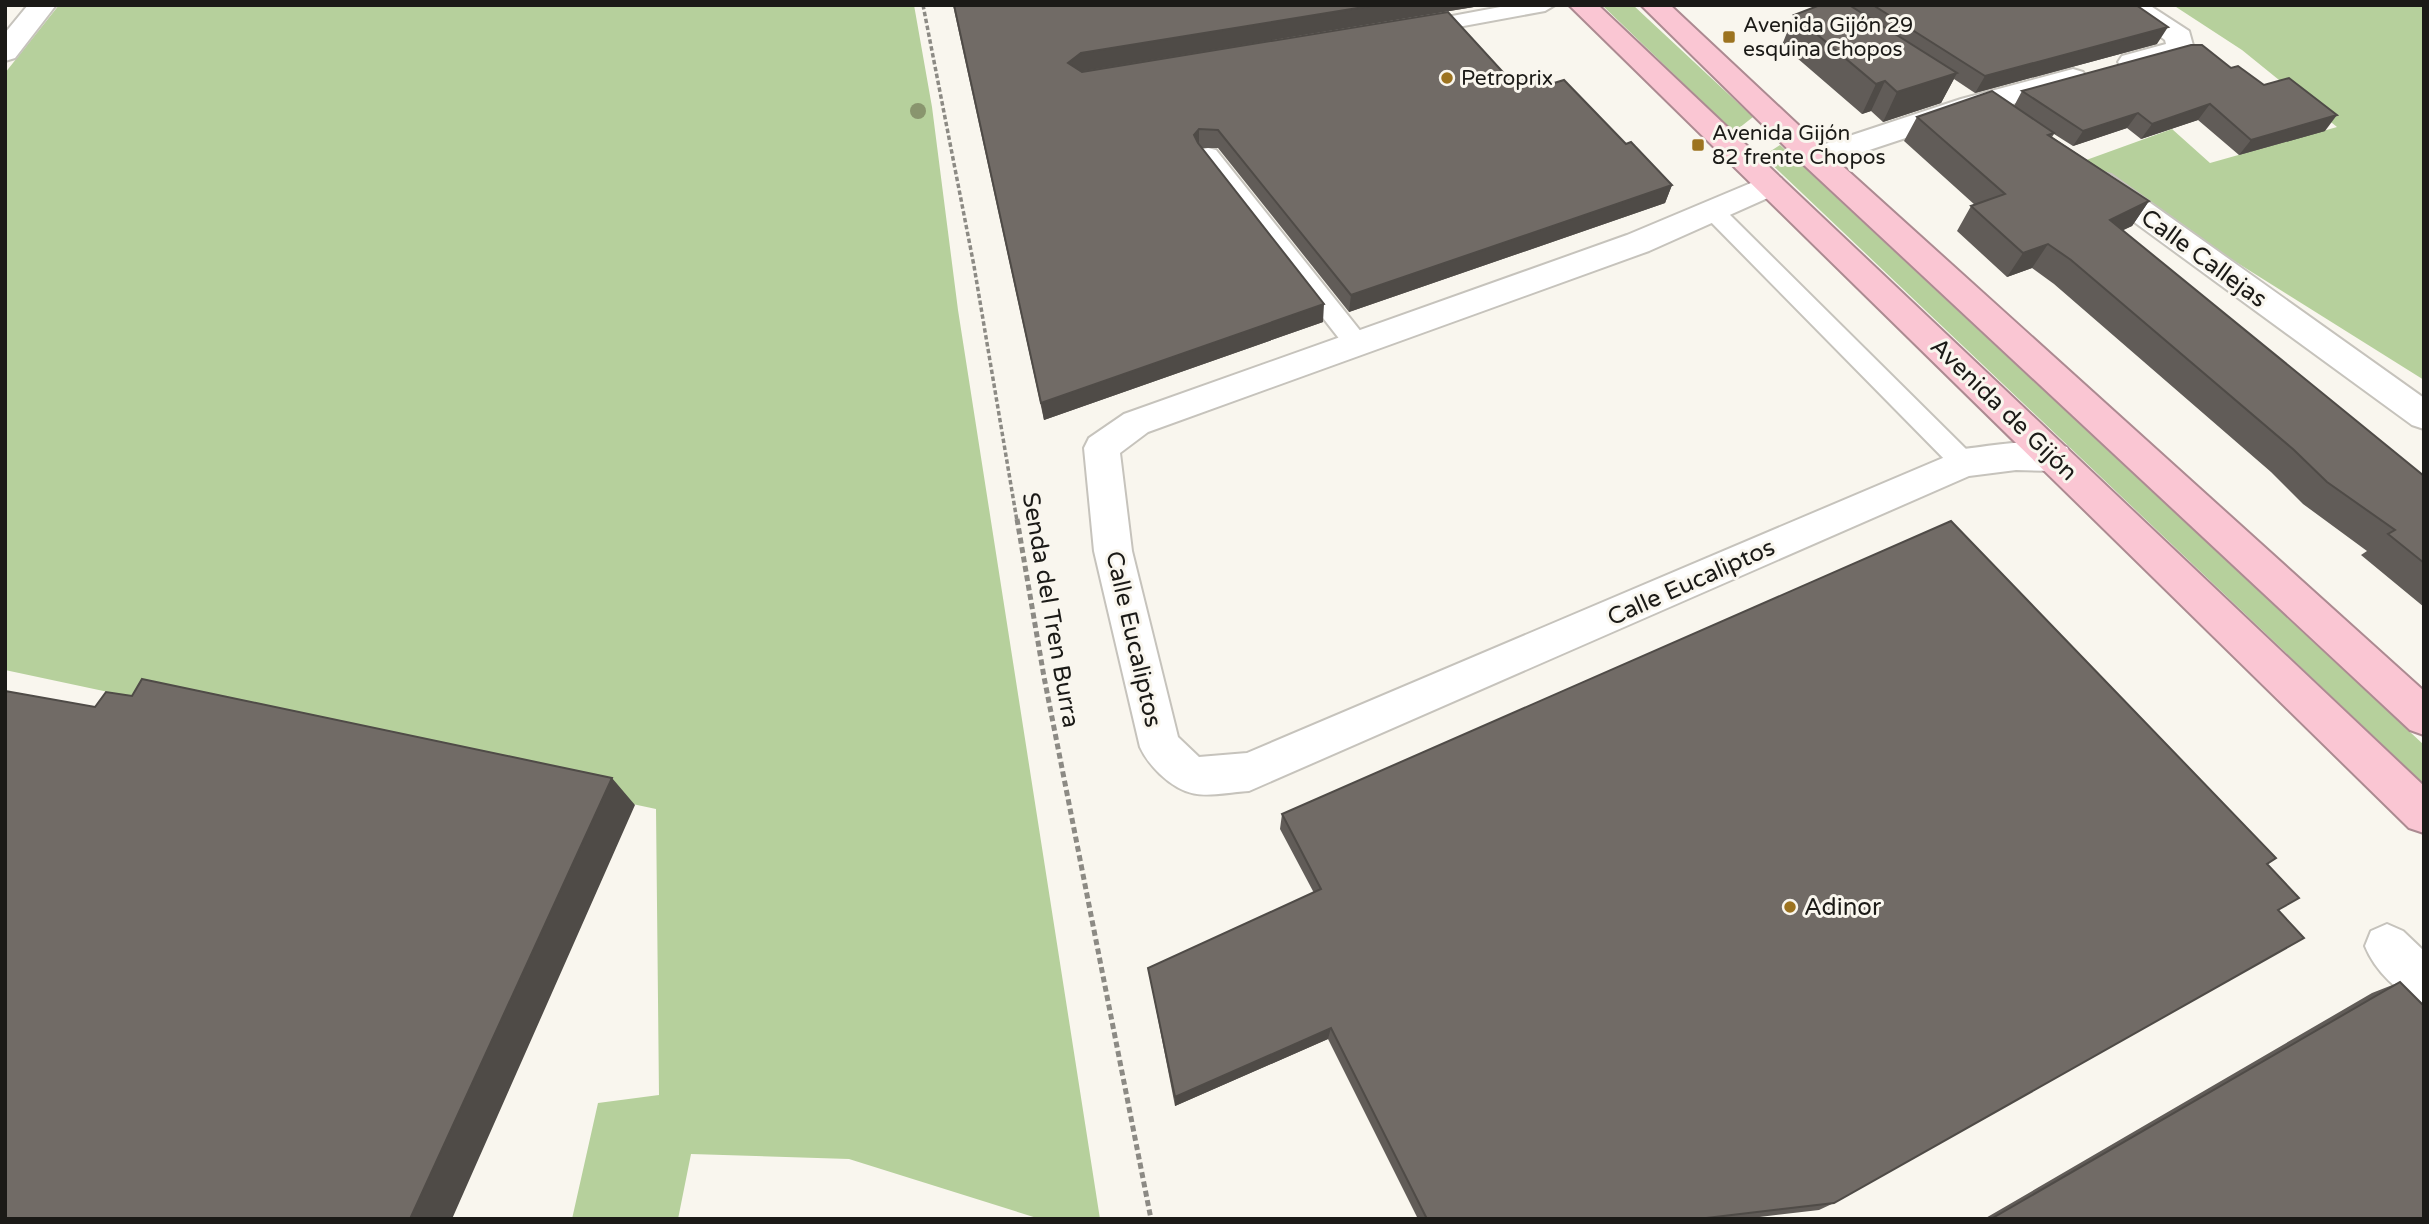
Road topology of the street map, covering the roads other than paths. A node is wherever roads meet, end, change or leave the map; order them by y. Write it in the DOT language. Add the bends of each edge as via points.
graph roads {
  1 [pos="43,5"];
  2 [pos="1545,5"];
  3 [pos="1582,5"];
  4 [pos="1654,5"];
  5 [pos="2130,5"];
  6 [pos="1395,32"];
  7 [pos="5,52"];
  8 [pos="1938,85"];
  9 [pos="1977,104"];
  10 [pos="2012,123"];
  11 [pos="1208,155"];
  12 [pos="1815,158"];
  13 [pos="2073,164"];
  14 [pos="1770,185"];
  15 [pos="1713,210"];
  16 [pos="1357,344"];
  17 [pos="2424,416"];
  18 [pos="2054,457"];
  19 [pos="1964,463"];
  20 [pos="2424,717"];
  21 [pos="2424,814"];
  22 [pos="2387,946"];
  23 [pos="2424,982"];
  1 -- 7 [label="street"];
  2 -- 6 [label="lane"];
  3 -- 14 [label="highway, Avenida de Gijón"];
  4 -- 12 [label="highway"];
  5 -- 9 [label="street" via="2179,37 2180,49"];
  8 -- 9 [label="street"];
  9 -- 10 [label="street"];
  9 -- 12 [label="street"];
  11 -- 16 [label="lane"];
  12 -- 20 [label="highway"];
  13 -- 17 [label="street, Calle Callejas"];
  14 -- 15 [label="street, Calle Eucaliptos"];
  14 -- 18 [label="highway, Avenida de Gijón"];
  15 -- 16 [label="street, Calle Eucaliptos" via="1637,243"];
  15 -- 19 [label="lane"];
  16 -- 19 [label="street, Calle Eucaliptos" via="1136,423 1102,448 1113,551 1160,747 1191,776 1249,772"];
  18 -- 19 [label="street, Calle Eucaliptos" via="2016,456"];
  18 -- 21 [label="highway, Avenida de Gijón"];
  22 -- 23 [label="street"];
}
